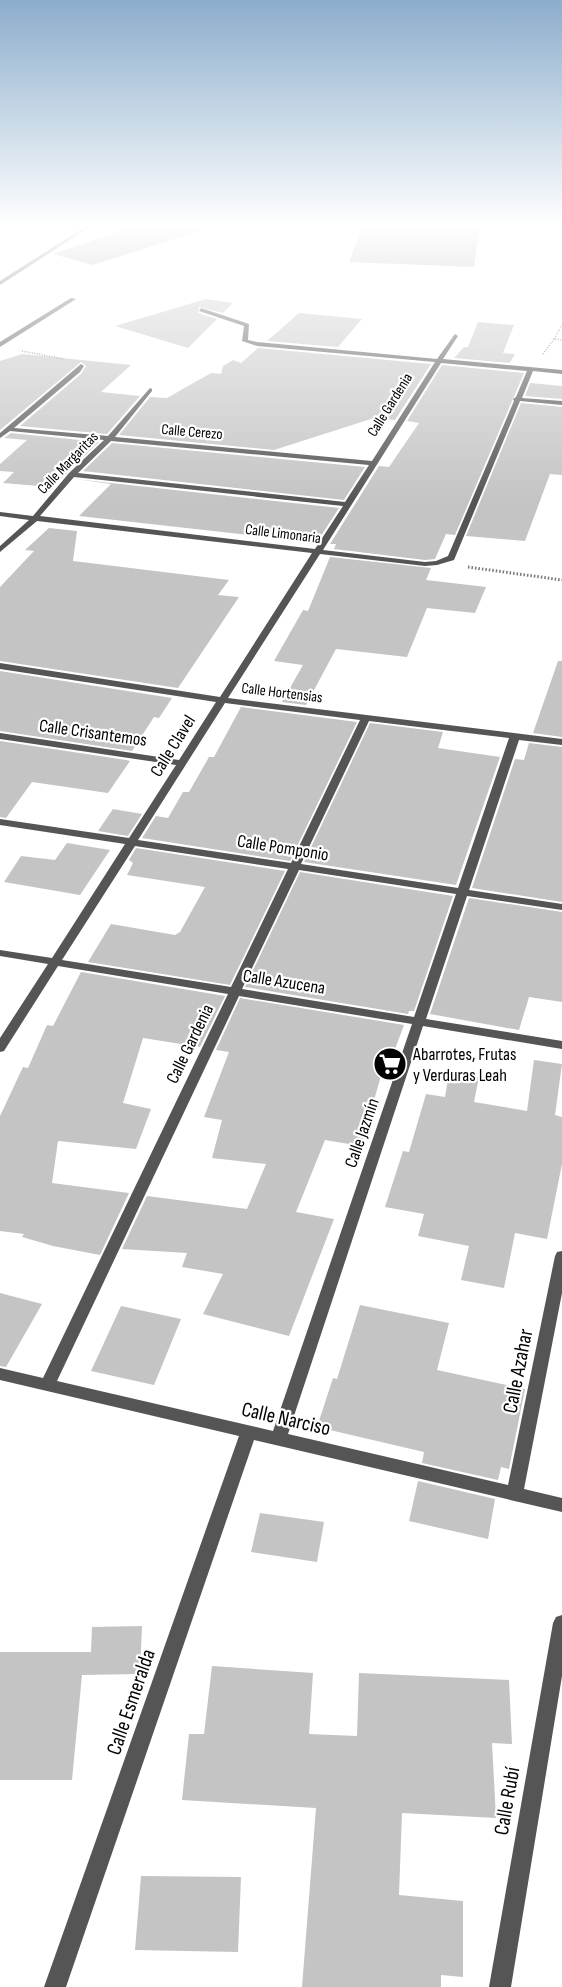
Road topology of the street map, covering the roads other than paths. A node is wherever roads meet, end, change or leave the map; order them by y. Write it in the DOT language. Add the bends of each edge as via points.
graph roads {
  1 [pos="46,316"];
  2 [pos="219,316"];
  3 [pos="455,336"];
  4 [pos="0,345"];
  5 [pos="437,362"];
  6 [pos="81,366"];
  7 [pos="530,371"];
  8 [pos="562,372"];
  9 [pos="150,390"];
  10 [pos="516,399"];
  11 [pos="562,403"];
  12 [pos="8,429"];
  13 [pos="0,435"];
  14 [pos="110,438"];
  15 [pos="373,463"];
  16 [pos="72,475"];
  17 [pos="347,504"];
  18 [pos="0,514"];
  19 [pos="35,518"];
  20 [pos="0,550"];
  21 [pos="317,551"];
  22 [pos="0,666"];
  23 [pos="222,700"];
  24 [pos="366,718"];
  25 [pos="0,736"];
  26 [pos="514,736"];
  27 [pos="562,742"];
  28 [pos="182,762"];
  29 [pos="0,822"];
  30 [pos="132,842"];
  31 [pos="295,867"];
  32 [pos="462,891"];
  33 [pos="562,906"];
  34 [pos="0,953"];
  35 [pos="55,962"];
  36 [pos="235,992"];
  37 [pos="418,1022"];
  38 [pos="562,1046"];
  39 [pos="0,1047"];
  40 [pos="562,1256"];
  41 [pos="0,1374"];
  42 [pos="47,1385"];
  43 [pos="249,1432"];
  44 [pos="278,1439"];
  45 [pos="514,1494"];
  46 [pos="562,1505"];
  47 [pos="562,1623"];
  48 [pos="56,1987"];
  49 [pos="500,1987"];
  1 -- 4 [label="street"];
  2 -- 5 [label="street" via="247,325 245,341"];
  3 -- 5 [label="street, Calle Gardenia"];
  5 -- 7 [label="street"];
  5 -- 15 [label="street, Calle Gardenia"];
  6 -- 12 [label="street"];
  7 -- 8 [label="street"];
  7 -- 10 [label="street"];
  9 -- 14 [label="street, Calle Margaritas"];
  10 -- 11 [label="street"];
  10 -- 21 [label="street, Calle Limonaria" via="451,558 425,564"];
  12 -- 13 [label="street"];
  12 -- 14 [label="street, Calle Cerezo"];
  14 -- 15 [label="street, Calle Cerezo"];
  14 -- 16 [label="street, Calle Margaritas"];
  15 -- 17 [label="street, Calle Clavel"];
  16 -- 17 [label="street"];
  16 -- 19 [label="street, Calle Margaritas"];
  17 -- 21 [label="street, Calle Clavel"];
  18 -- 19 [label="street, Calle Limonaria"];
  19 -- 20 [label="street, Calle Margaritas"];
  19 -- 21 [label="street, Calle Limonaria"];
  21 -- 23 [label="street, Calle Clavel"];
  22 -- 23 [label="street, Calle Hortensias"];
  23 -- 24 [label="street, Calle Hortensias"];
  23 -- 28 [label="street, Calle Clavel"];
  24 -- 26 [label="street, Calle Hortensias"];
  24 -- 31 [label="street, Calle Gardenia"];
  25 -- 28 [label="street, Calle Crisantemos"];
  26 -- 27 [label="street, Calle Hortensias"];
  26 -- 32 [label="street, Calle Jazmín"];
  28 -- 30 [label="street, Calle Clavel"];
  29 -- 30 [label="street, Calle Pomponio"];
  30 -- 31 [label="street, Calle Pomponio"];
  30 -- 35 [label="street, Calle Clavel"];
  31 -- 32 [label="street, Calle Pomponio"];
  31 -- 36 [label="street, Calle Gardenia"];
  32 -- 33 [label="street, Calle Pomponio"];
  32 -- 37 [label="street, Calle Jazmín"];
  34 -- 35 [label="street, Calle Azucena"];
  35 -- 36 [label="street, Calle Azucena"];
  35 -- 39 [label="street, Calle Clavel"];
  36 -- 37 [label="street, Calle Azucena"];
  36 -- 42 [label="street, Calle Gardenia"];
  37 -- 38 [label="street, Calle Azucena"];
  37 -- 44 [label="street, Calle Jazmín"];
  40 -- 45 [label="street, Calle Azahar"];
  41 -- 42 [label="street, Calle Narciso"];
  42 -- 43 [label="street, Calle Narciso"];
  43 -- 44 [label="street, Calle Narciso"];
  43 -- 48 [label="street, Calle Esmeralda"];
  44 -- 45 [label="street, Calle Narciso"];
  45 -- 46 [label="street, Calle Narciso"];
  47 -- 49 [label="street, Calle Rubí"];
}
